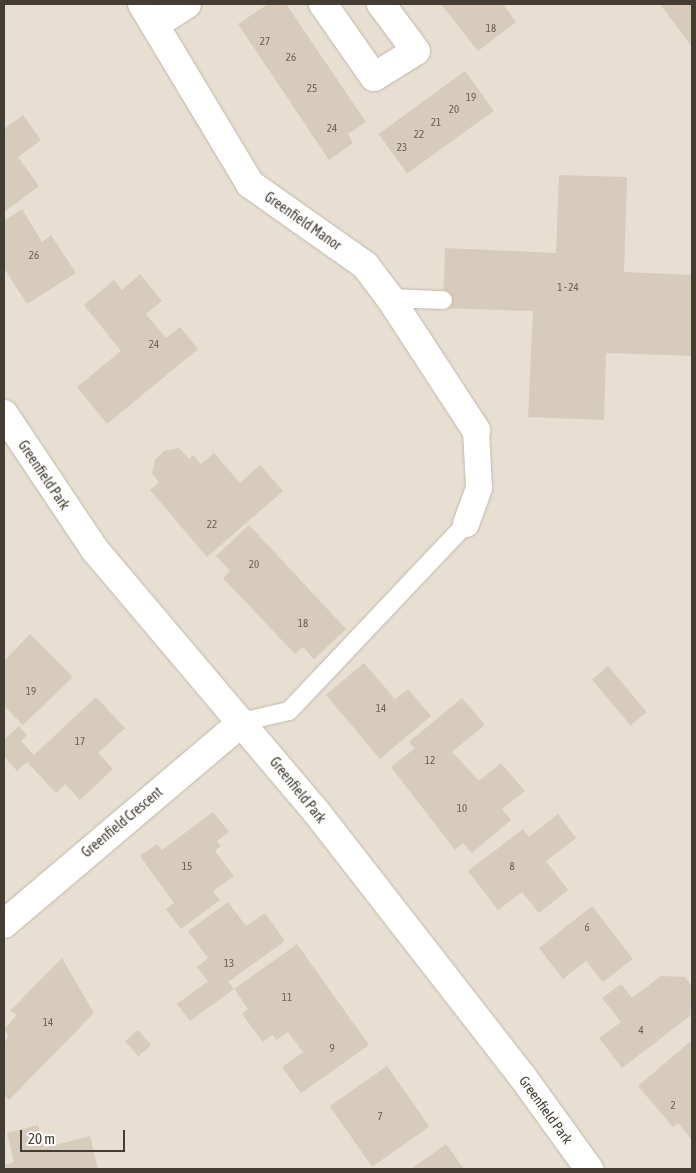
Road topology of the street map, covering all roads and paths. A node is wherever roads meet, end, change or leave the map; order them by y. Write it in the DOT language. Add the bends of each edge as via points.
graph roads {
  1 [pos="186,4"];
  2 [pos="323,4"];
  3 [pos="381,4"];
  4 [pos="148,14"];
  5 [pos="390,298"];
  6 [pos="443,300"];
  7 [pos="4,414"];
  8 [pos="476,430"];
  9 [pos="466,524"];
  10 [pos="242,722"];
  11 [pos="4,924"];
  12 [pos="589,1169"];
  1 -- 4 [label="street"];
  2 -- 3 [label="street" via="374,77 416,51"];
  4 -- 5 [label="street, Greenfield Manor" via="250,184 365,265"];
  5 -- 6 [label="lane"];
  5 -- 8 [label="street, Greenfield Manor"];
  7 -- 10 [label="street, Greenfield Park" via="95,550"];
  8 -- 9 [label="street" via="479,488"];
  9 -- 10 [label="lane" via="289,711"];
  10 -- 11 [label="street, Greenfield Crescent"];
  10 -- 12 [label="street, Greenfield Park" via="402,921"];
}
